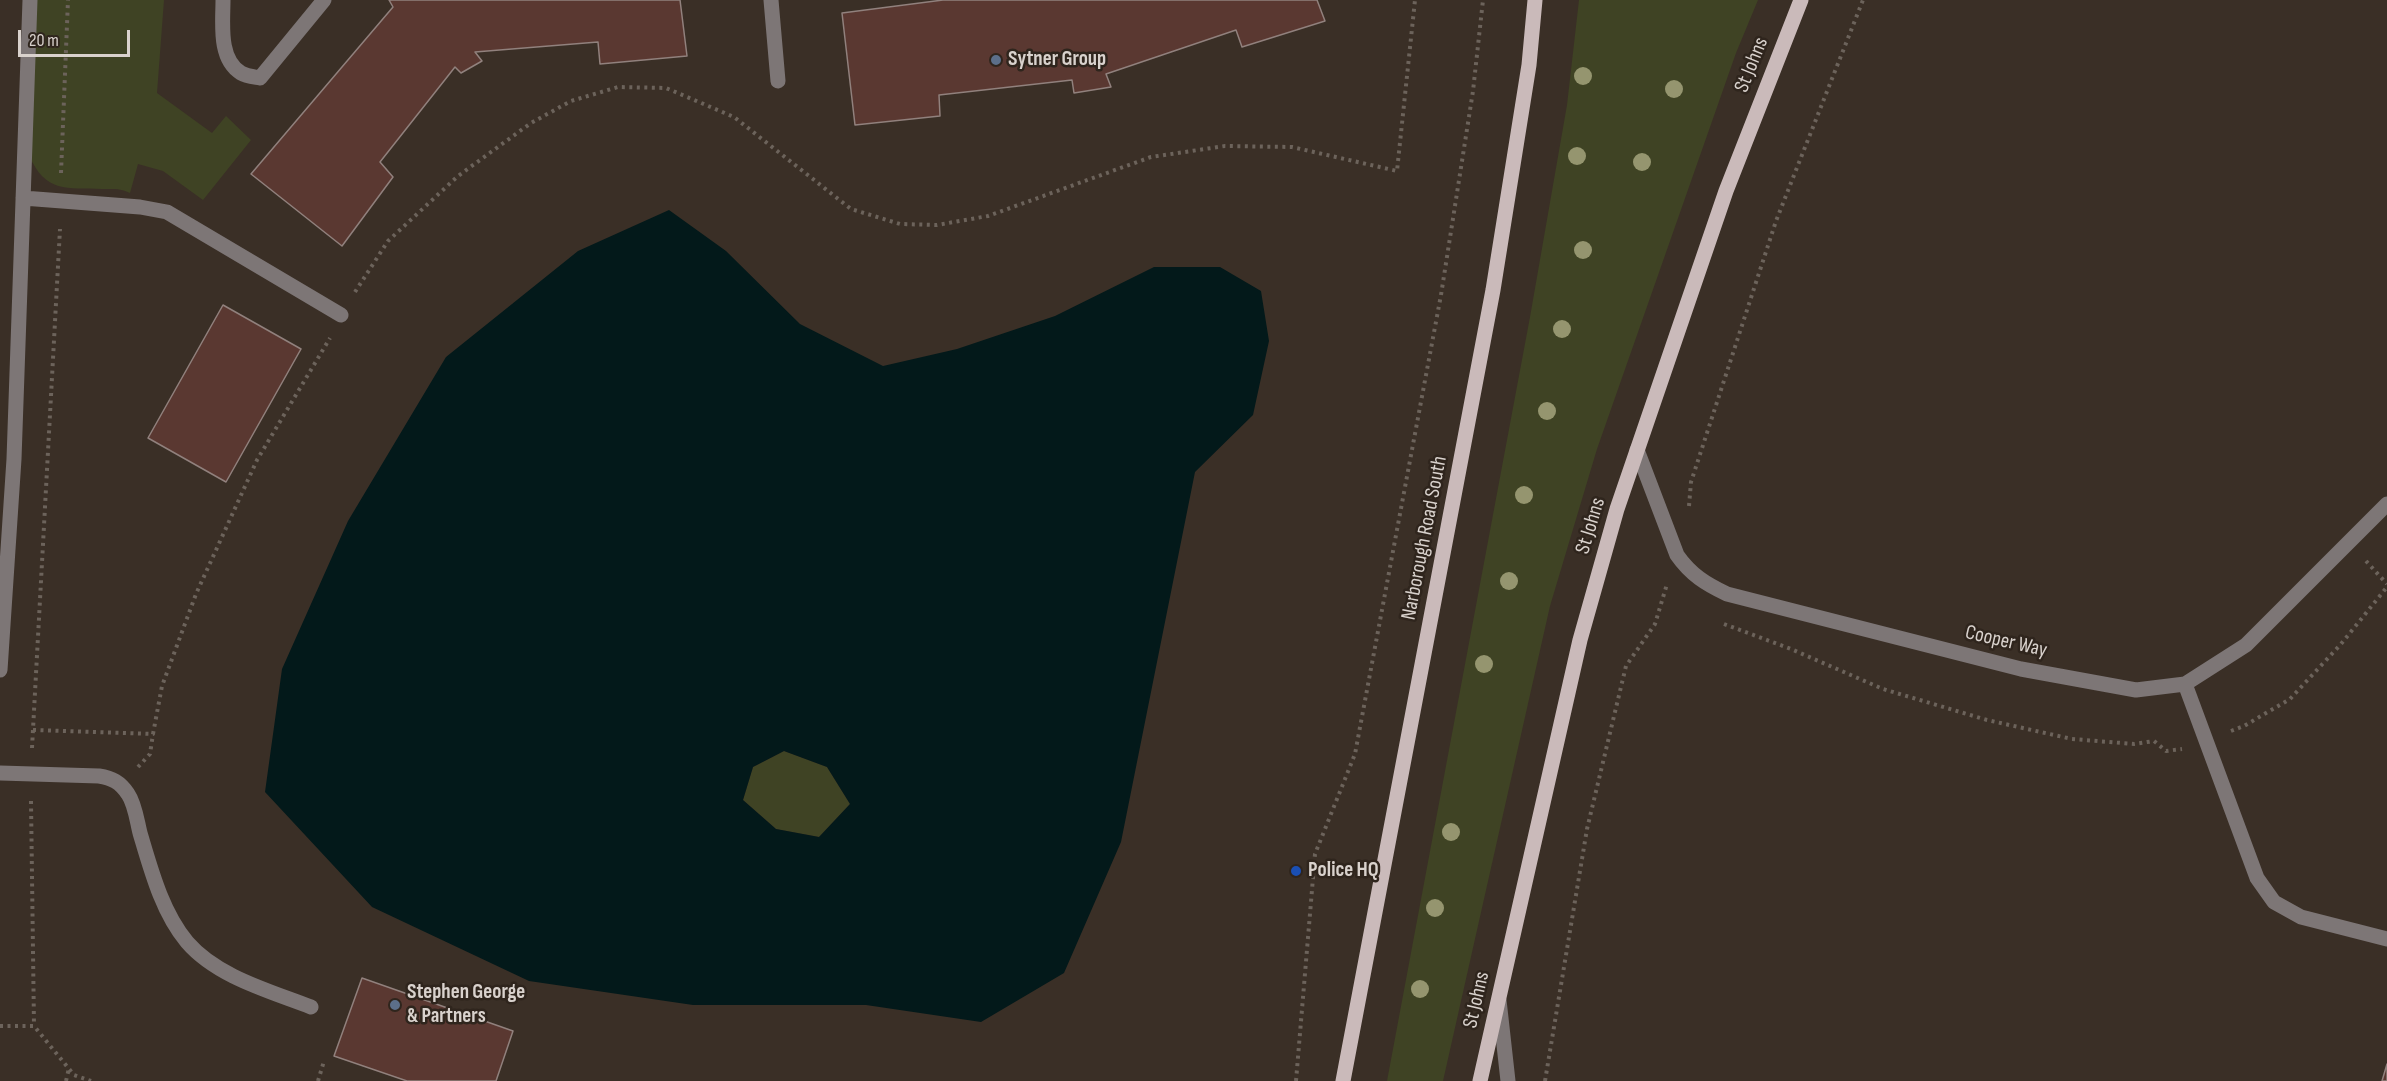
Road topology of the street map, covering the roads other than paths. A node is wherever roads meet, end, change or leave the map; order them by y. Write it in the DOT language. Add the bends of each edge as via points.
graph roads {
  1 [pos="30,0"];
  2 [pos="223,0"];
  3 [pos="324,0"];
  4 [pos="771,0"];
  5 [pos="1535,0"];
  6 [pos="1801,0"];
  7 [pos="778,81"];
  8 [pos="23,198"];
  9 [pos="341,315"];
  10 [pos="1637,450"];
  11 [pos="7,458"];
  12 [pos="2387,504"];
  13 [pos="0,670"];
  14 [pos="2185,684"];
  15 [pos="0,773"];
  16 [pos="2387,939"];
  17 [pos="1499,997"];
  18 [pos="311,1007"];
  19 [pos="1343,1081"];
  20 [pos="1480,1081"];
  21 [pos="1508,1081"];
  1 -- 8 [label="street"];
  2 -- 3 [label="street" via="223,38 229,60 241,74 260,78"];
  4 -- 7 [label="street"];
  5 -- 19 [label="main road, Narborough Road South" via="1529,66 1493,290"];
  6 -- 10 [label="main road, St Johns" via="1726,191"];
  8 -- 9 [label="street" via="167,212"];
  8 -- 11 [label="street"];
  10 -- 14 [label="street, Cooper Way" via="1677,555 1699,580 1727,594 2020,669 2136,690"];
  10 -- 17 [label="main road, St Johns" via="1580,640"];
  11 -- 13 [label="street"];
  12 -- 14 [label="street, Cooper Way" via="2246,645"];
  14 -- 16 [label="street" via="2257,878 2274,902 2301,917"];
  15 -- 18 [label="street" via="114,779 129,795 153,878 187,942 207,961"];
  17 -- 20 [label="main road, St Johns"];
  17 -- 21 [label="street"];
}
